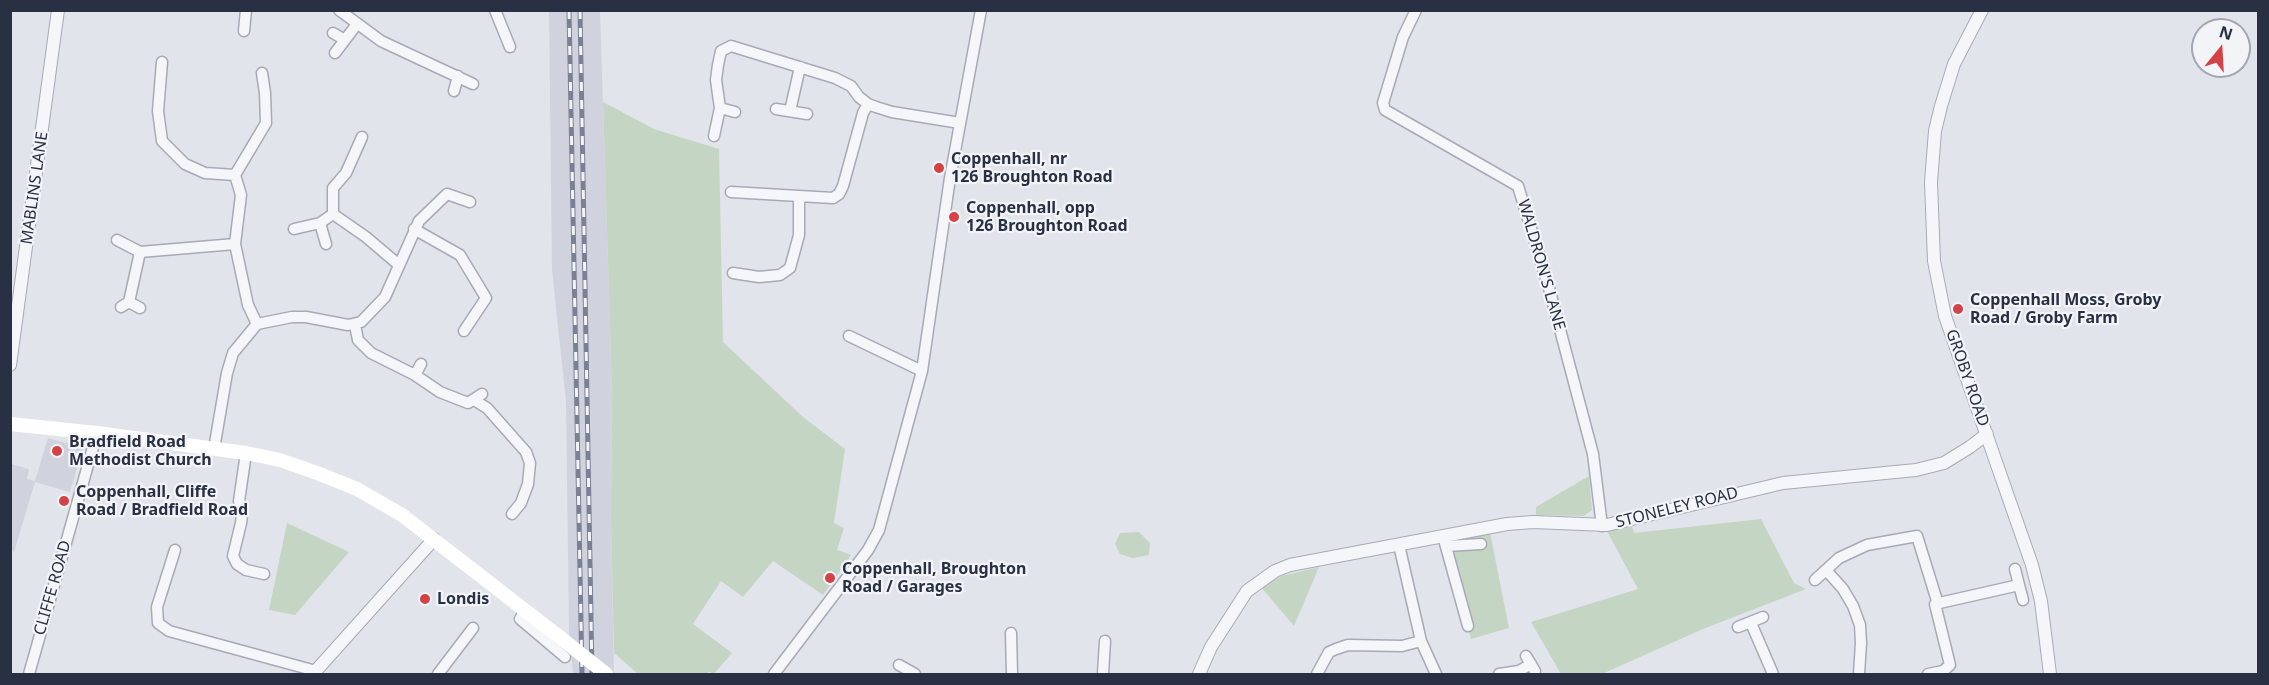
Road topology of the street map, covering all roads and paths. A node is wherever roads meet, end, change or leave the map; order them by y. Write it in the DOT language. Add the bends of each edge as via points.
graph roads {
  1 [pos="58,10"];
  2 [pos="339,10"];
  3 [pos="495,10"];
  4 [pos="981,10"];
  5 [pos="1416,10"];
  6 [pos="1982,10"];
  7 [pos="242,13"];
  8 [pos="357,24"];
  9 [pos="244,31"];
  10 [pos="333,33"];
  11 [pos="345,40"];
  12 [pos="510,47"];
  13 [pos="335,53"];
  14 [pos="162,62"];
  15 [pos="800,67"];
  16 [pos="262,73"];
  17 [pos="458,76"];
  18 [pos="472,84"];
  19 [pos="454,91"];
  20 [pos="868,104"];
  21 [pos="720,108"];
  22 [pos="776,109"];
  23 [pos="790,111"];
  24 [pos="735,112"];
  25 [pos="807,114"];
  26 [pos="960,123"];
  27 [pos="714,136"];
  28 [pos="362,137"];
  29 [pos="235,175"];
  30 [pos="731,192"];
  31 [pos="799,197"];
  32 [pos="470,202"];
  33 [pos="333,214"];
  34 [pos="320,223"];
  35 [pos="294,229"];
  36 [pos="414,229"];
  37 [pos="117,240"];
  38 [pos="235,244"];
  39 [pos="326,244"];
  40 [pos="140,252"];
  41 [pos="399,265"];
  42 [pos="733,273"];
  43 [pos="16,291"];
  44 [pos="140,308"];
  45 [pos="258,324"];
  46 [pos="354,325"];
  47 [pos="464,331"];
  48 [pos="849,336"];
  49 [pos="421,364"];
  50 [pos="10,365"];
  51 [pos="922,370"];
  52 [pos="415,375"];
  53 [pos="10,424"];
  54 [pos="97,433"];
  55 [pos="1987,434"];
  56 [pos="214,449"];
  57 [pos="246,453"];
  58 [pos="513,514"];
  59 [pos="1602,526"];
  60 [pos="434,539"];
  61 [pos="1445,541"];
  62 [pos="1481,544"];
  63 [pos="1399,545"];
  64 [pos="175,550"];
  65 [pos="2015,569"];
  66 [pos="1826,570"];
  67 [pos="257,577"];
  68 [pos="1815,580"];
  69 [pos="2019,585"];
  70 [pos="2023,600"];
  71 [pos="1938,604"];
  72 [pos="525,612"];
  73 [pos="1763,617"];
  74 [pos="1751,623"];
  75 [pos="1468,626"];
  76 [pos="1738,627"];
  77 [pos="473,628"];
  78 [pos="1011,633"];
  79 [pos="1105,640"];
  80 [pos="1421,641"];
  81 [pos="566,657"];
  82 [pos="1531,664"];
  83 [pos="899,665"];
  84 [pos="1001,667"];
  85 [pos="444,672"];
  86 [pos="315,673"];
  87 [pos="1012,674"];
  88 [pos="29,675"];
  89 [pos="606,675"];
  90 [pos="774,675"];
  91 [pos="915,675"];
  92 [pos="1103,675"];
  93 [pos="1200,675"];
  94 [pos="1317,675"];
  95 [pos="1436,675"];
  96 [pos="1500,675"];
  97 [pos="1773,675"];
  98 [pos="1859,675"];
  99 [pos="1929,675"];
  100 [pos="2050,675"];
  1 -- 43 [label="street, MABLINS LANE"];
  2 -- 8 [label="street"];
  3 -- 12 [label="street"];
  4 -- 26 [label="street"];
  5 -- 59 [label="street, WALDRON'S LANE" via="1403,38 1383,103 1385,110 1518,186 1593,454"];
  6 -- 55 [label="street, GROBY ROAD" via="1954,64 1941,106 1932,157 1931,214 1934,261 1945,316"];
  7 -- 9 [label="street"];
  8 -- 11 [label="street"];
  8 -- 17 [label="street" via="381,41"];
  10 -- 11 [label="street"];
  11 -- 13 [label="street"];
  14 -- 29 [label="street" via="158,111 162,141 185,164 205,173"];
  15 -- 20 [label="street" via="851,86"];
  15 -- 21 [label="street" via="730,46 721,51 718,65"];
  15 -- 23 [label="street"];
  16 -- 29 [label="street" via="266,123"];
  17 -- 18 [label="street"];
  17 -- 19 [label="street"];
  20 -- 26 [label="street"];
  20 -- 31 [label="street" via="839,194 833,198"];
  21 -- 24 [label="street"];
  21 -- 27 [label="street"];
  22 -- 23 [label="street"];
  23 -- 25 [label="street"];
  26 -- 51 [label="street"];
  28 -- 33 [label="street" via="346,172 333,188"];
  29 -- 38 [label="street" via="242,195"];
  30 -- 31 [label="street"];
  31 -- 42 [label="street" via="800,235 790,268 780,275 759,277"];
  32 -- 36 [label="street" via="447,194"];
  33 -- 34 [label="street"];
  33 -- 41 [label="street"];
  34 -- 35 [label="street"];
  34 -- 39 [label="street"];
  36 -- 41 [label="street"];
  36 -- 47 [label="street" via="460,255 490,296"];
  37 -- 40 [label="street"];
  38 -- 40 [label="street"];
  38 -- 45 [label="street" via="248,305"];
  40 -- 44 [label="street" via="125,304"];
  41 -- 46 [label="street" via="385,297"];
  43 -- 50 [label="street, MABLINS LANE"];
  45 -- 46 [label="street" via="292,317"];
  45 -- 56 [label="street" via="233,353"];
  46 -- 52 [label="street" via="358,340 370,353"];
  48 -- 51 [label="street"];
  49 -- 52 [label="street"];
  51 -- 90 [label="street" via="879,530"];
  52 -- 58 [label="street" via="440,392 468,403 478,397 526,452 530,463 528,484"];
  53 -- 54 [label="main road"];
  54 -- 56 [label="main road"];
  54 -- 88 [label="street, CLIFFE ROAD"];
  55 -- 59 [label="street, STONELEY ROAD" via="1944,463 1916,470 1784,483"];
  55 -- 100 [label="street, GROBY ROAD" via="2032,564"];
  56 -- 57 [label="main road"];
  57 -- 60 [label="main road" via="280,460 357,489"];
  57 -- 67 [label="street" via="239,501 241,523 233,556 241,567"];
  59 -- 61 [label="street, STONELEY ROAD" via="1533,522"];
  60 -- 72 [label="main road"];
  60 -- 86 [label="street"];
  61 -- 62 [label="street"];
  61 -- 63 [label="street, STONELEY ROAD"];
  61 -- 75 [label="street"];
  63 -- 80 [label="street"];
  63 -- 93 [label="street, STONELEY ROAD" via="1290,565 1259,580 1232,613 1211,647"];
  64 -- 86 [label="street" via="157,607 158,623 168,631"];
  65 -- 69 [label="street"];
  66 -- 68 [label="street"];
  66 -- 71 [label="street" via="1839,558 1867,545 1917,536"];
  66 -- 98 [label="street" via="1843,589 1860,625"];
  69 -- 70 [label="street"];
  69 -- 71 [label="street"];
  71 -- 99 [label="street" via="1950,665"];
  72 -- 81 [label="street" via="520,619"];
  72 -- 89 [label="main road, bridge"];
  73 -- 74 [label="street"];
  74 -- 76 [label="street"];
  74 -- 97 [label="street"];
  77 -- 85 [label="street"];
  78 -- 87 [label="street"];
  79 -- 92 [label="street"];
  80 -- 94 [label="street" via="1401,646 1348,645 1329,652"];
  80 -- 95 [label="street"];
  82 -- 96 [label="street"];
  83 -- 91 [label="street"];
  84 -- 87 [label="street"];
}
